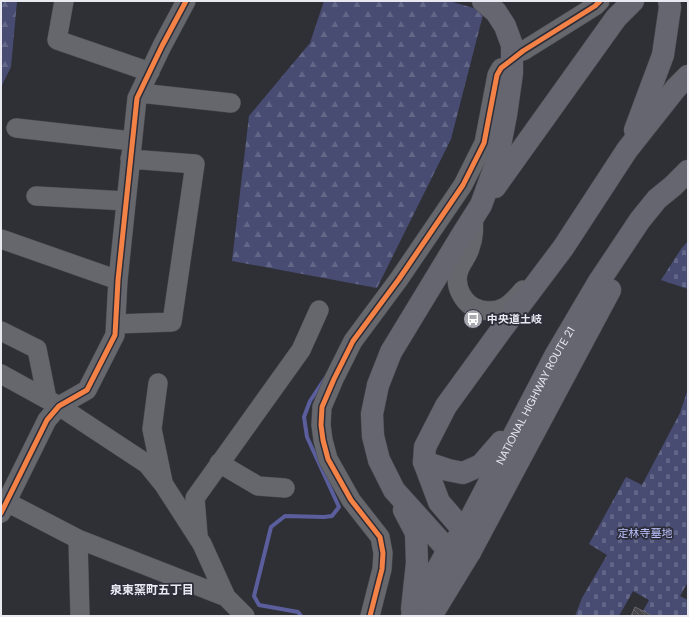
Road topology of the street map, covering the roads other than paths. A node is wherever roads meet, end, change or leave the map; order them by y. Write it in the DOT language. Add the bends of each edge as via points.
graph roads {
  1 [pos="64,1"];
  2 [pos="186,1"];
  3 [pos="483,1"];
  4 [pos="600,1"];
  5 [pos="634,1"];
  6 [pos="669,1"];
  7 [pos="523,51"];
  8 [pos="502,68"];
  9 [pos="150,72"];
  10 [pos="688,76"];
  11 [pos="140,93"];
  12 [pos="231,103"];
  13 [pos="16,128"];
  14 [pos="131,150"];
  15 [pos="627,150"];
  16 [pos="688,171"];
  17 [pos="673,186"];
  18 [pos="36,196"];
  19 [pos="126,201"];
  20 [pos="477,211"];
  21 [pos="1,239"];
  22 [pos="543,274"];
  23 [pos="118,280"];
  24 [pos="319,310"];
  25 [pos="116,324"];
  26 [pos="1,331"];
  27 [pos="1,374"];
  28 [pos="158,383"];
  29 [pos="53,403"];
  30 [pos="527,409"];
  31 [pos="424,462"];
  32 [pos="220,463"];
  33 [pos="164,485"];
  34 [pos="285,488"];
  35 [pos="394,490"];
  36 [pos="3,504"];
  37 [pos="464,531"];
  38 [pos="78,539"];
  39 [pos="199,539"];
  40 [pos="448,550"];
  41 [pos="470,552"];
  42 [pos="226,597"];
  43 [pos="80,616"];
  44 [pos="245,616"];
  45 [pos="370,616"];
  46 [pos="412,616"];
  47 [pos="431,616"];
  1 -- 9 [label="street" via="57,40"];
  2 -- 9 [label="street"];
  3 -- 20 [label="highway" via="496,12 505,26 512,45 512,73 497,161"];
  4 -- 7 [label="street"];
  5 -- 20 [label="highway" via="616,18"];
  6 -- 15 [label="highway" via="663,55"];
  8 -- 45 [label="street" via="497,75 484,143 463,185 353,341 322,407 323,440 328,459 351,500 380,537 382,569"];
  9 -- 11 [label="street"];
  10 -- 15 [label="highway"];
  11 -- 12 [label="street"];
  11 -- 14 [label="street" via="137,98"];
  13 -- 14 [label="street"];
  14 -- 19 [label="street"];
  14 -- 25 [label="street" via="195,164 172,322"];
  15 -- 22 [label="highway"];
  16 -- 17 [label="highway, NATIONAL HIGHWAY ROUTE 21"];
  17 -- 30 [label="highway, NATIONAL HIGHWAY ROUTE 21" via="657,199 640,220 598,283"];
  17 -- 41 [label="highway, NATIONAL HIGHWAY ROUTE 21" via="667,202 612,286"];
  18 -- 19 [label="street"];
  19 -- 23 [label="street"];
  20 -- 22 [label="street" via="470,250 457,280 459,290 471,305 489,312 500,310"];
  20 -- 35 [label="highway" via="391,352 378,385 372,414 373,436 380,460"];
  21 -- 23 [label="street"];
  22 -- 31 [label="highway" via="446,406 425,447"];
  23 -- 25 [label="street"];
  24 -- 32 [label="street" via="301,350"];
  25 -- 29 [label="street" via="115,335 88,390"];
  26 -- 29 [label="street" via="37,349"];
  27 -- 29 [label="street"];
  28 -- 33 [label="street" via="152,429"];
  29 -- 33 [label="street" via="146,464"];
  29 -- 36 [label="street" via="47,420"];
  30 -- 31 [label="highway" via="481,465 463,473"];
  30 -- 37 [label="highway, NATIONAL HIGHWAY ROUTE 21"];
  31 -- 37 [label="highway" via="439,502"];
  32 -- 34 [label="street" via="258,486"];
  32 -- 39 [label="street" via="195,498"];
  33 -- 39 [label="street"];
  35 -- 40 [label="highway"];
  35 -- 46 [label="highway" via="416,533 417,563"];
  36 -- 38 [label="street"];
  37 -- 40 [label="highway, NATIONAL HIGHWAY ROUTE 21"];
  37 -- 41 [label="highway"];
  38 -- 42 [label="street"];
  38 -- 43 [label="street"];
  39 -- 42 [label="street"];
  40 -- 41 [label="highway"];
  40 -- 46 [label="highway, NATIONAL HIGHWAY ROUTE 21"];
  41 -- 47 [label="highway, NATIONAL HIGHWAY ROUTE 21"];
  42 -- 44 [label="street"];
}
